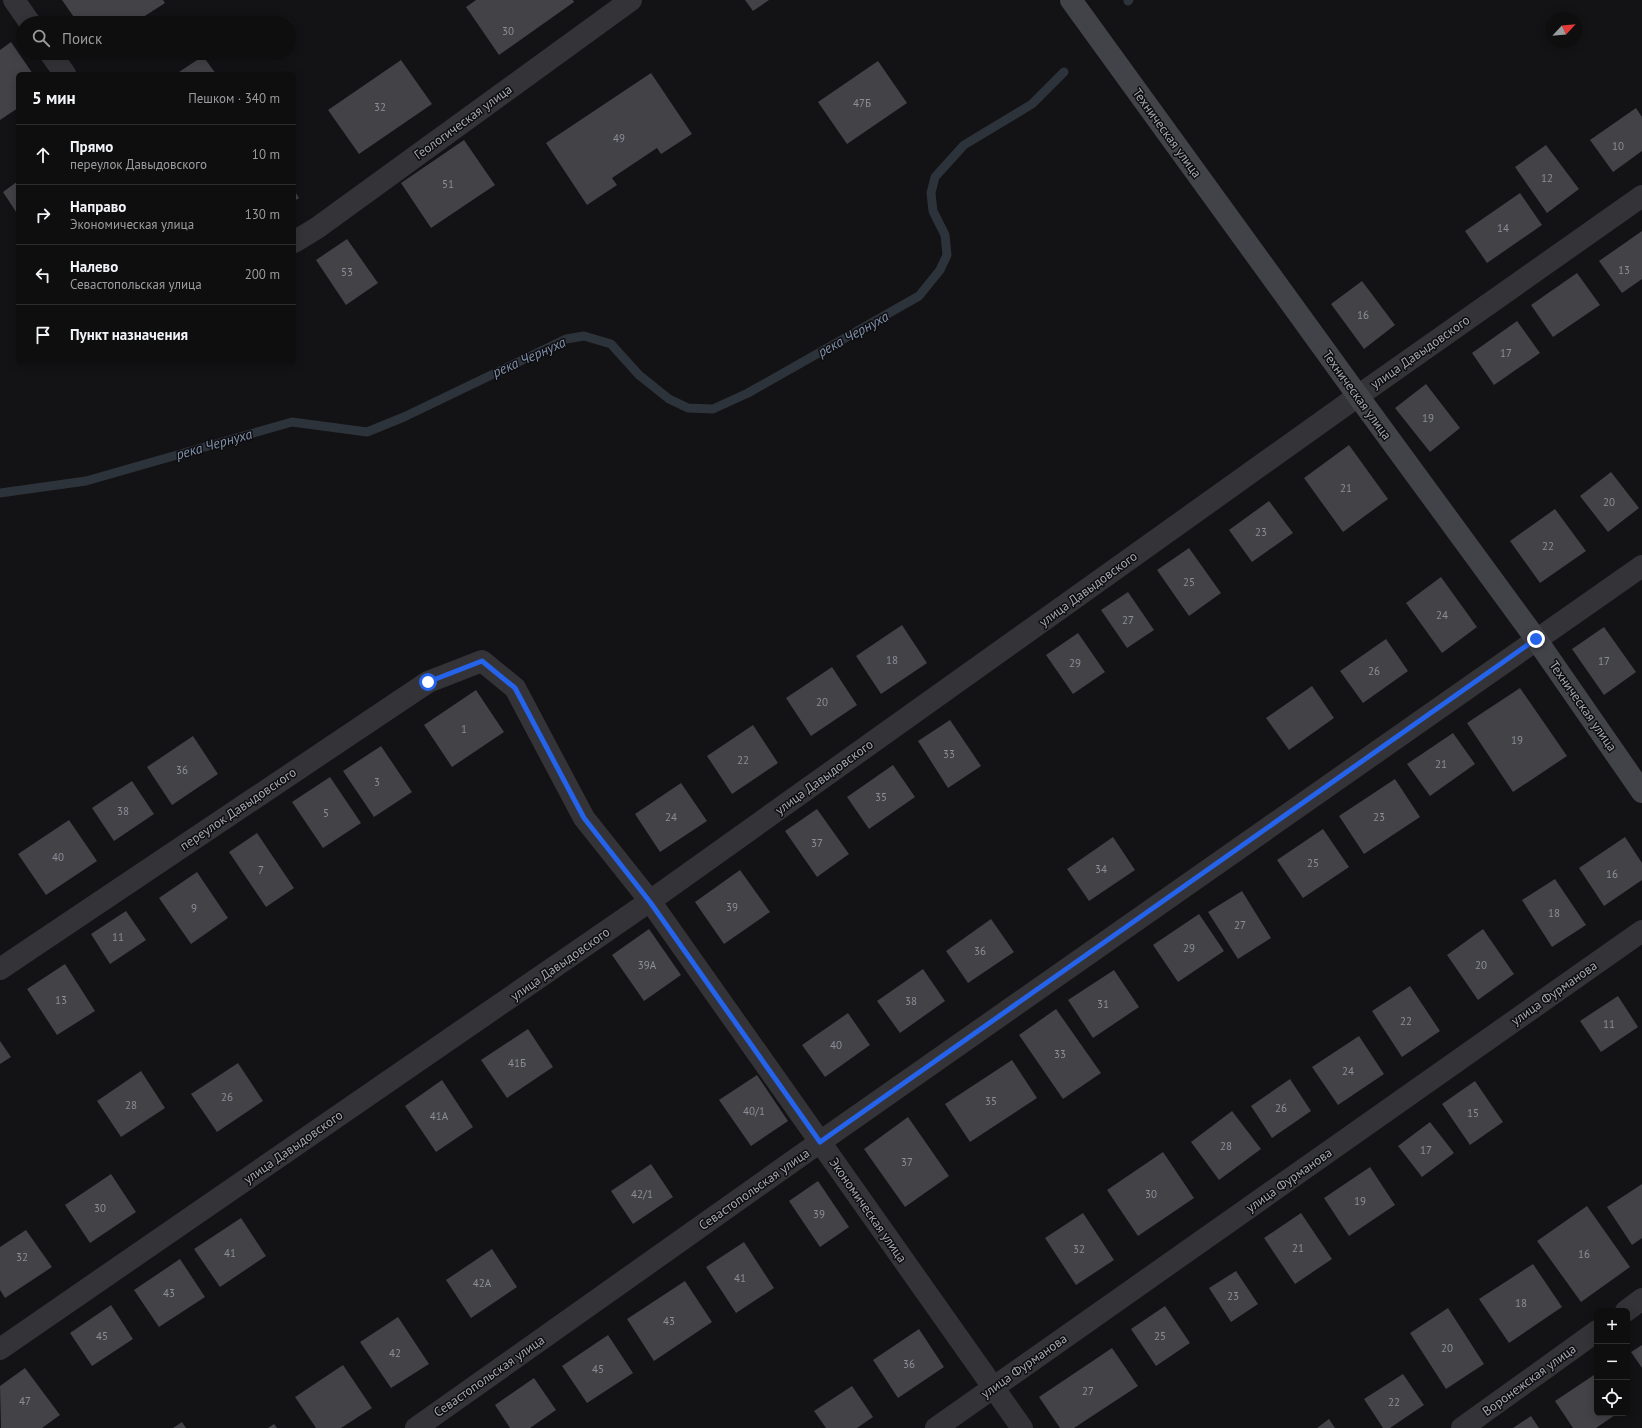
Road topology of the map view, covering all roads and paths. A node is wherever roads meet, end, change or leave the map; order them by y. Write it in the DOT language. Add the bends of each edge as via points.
graph roads {
  1 [pos="14,0"];
  2 [pos="631,0"];
  3 [pos="1071,0"];
  4 [pos="25,16"];
  5 [pos="55,60"];
  6 [pos="64,72"];
  7 [pos="1642,196"];
  8 [pos="296,241"];
  9 [pos="1358,396"];
  10 [pos="1642,566"];
  11 [pos="1536,639"];
  12 [pos="482,661"];
  13 [pos="1642,792"];
  14 [pos="650,902"];
  15 [pos="1642,931"];
  16 [pos="0,969"];
  17 [pos="820,1142"];
  18 [pos="1642,1299"];
  19 [pos="1630,1308"];
  20 [pos="1594,1333"];
  21 [pos="0,1349"];
  22 [pos="994,1388"];
  23 [pos="416,1428"];
  24 [pos="936,1428"];
  25 [pos="1022,1428"];
  26 [pos="1462,1428"];
  1 -- 4 [label="street"];
  2 -- 8 [label="street, Геологическая улица"];
  3 -- 9 [label="street, Техническая улица"];
  5 -- 6 [label="street"];
  7 -- 9 [label="street, улица Давыдовского"];
  9 -- 11 [label="street, Техническая улица"];
  9 -- 14 [label="street, улица Давыдовского"];
  10 -- 11 [label="street, Севастопольская улица"];
  11 -- 13 [label="street, Техническая улица"];
  11 -- 17 [label="street, Севастопольская улица"];
  12 -- 14 [label="street, Экономическая улица" via="515,688 584,818"];
  12 -- 16 [label="street, переулок Давыдовского" via="428,682"];
  14 -- 17 [label="street, Экономическая улица"];
  14 -- 21 [label="street, улица Давыдовского"];
  15 -- 22 [label="street, улица Фурманова"];
  17 -- 22 [label="street, Экономическая улица"];
  17 -- 23 [label="street, Севастопольская улица"];
  18 -- 19 [label="street"];
  20 -- 26 [label="street, Воронежская улица"];
  22 -- 24 [label="street, улица Фурманова"];
  22 -- 25 [label="street, Экономическая улица"];
}
